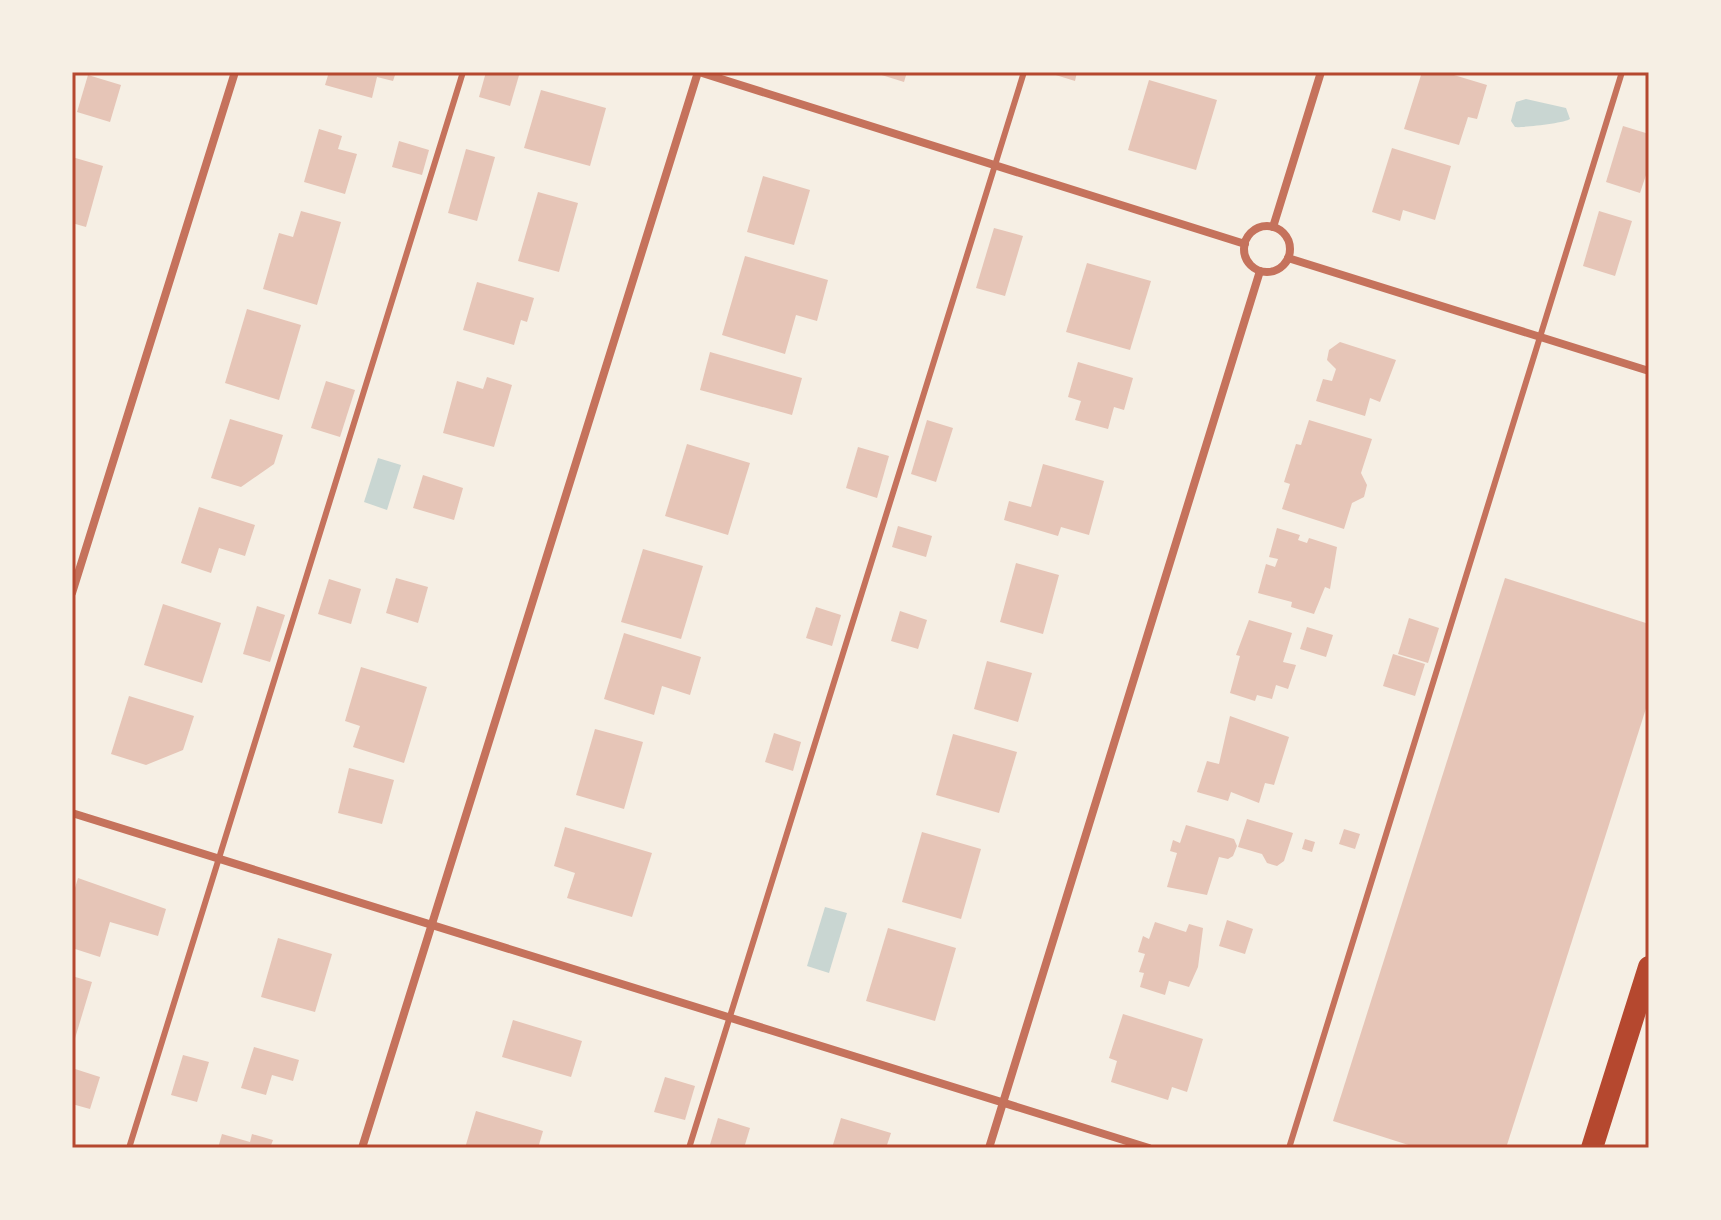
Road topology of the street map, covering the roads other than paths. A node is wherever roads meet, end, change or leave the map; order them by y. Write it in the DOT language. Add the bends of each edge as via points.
graph roads {
  1 [pos="235,72"];
  2 [pos="463,72"];
  3 [pos="698,72"];
  4 [pos="1024,72"];
  5 [pos="1321,72"];
  6 [pos="1622,72"];
  7 [pos="995,165"];
  8 [pos="1273,227"];
  9 [pos="1245,244"];
  10 [pos="1288,258"];
  11 [pos="1260,271"];
  12 [pos="1539,336"];
  13 [pos="1649,371"];
  14 [pos="72,593"];
  15 [pos="72,813"];
  16 [pos="220,860"];
  17 [pos="431,926"];
  18 [pos="1649,967"];
  19 [pos="730,1018"];
  20 [pos="1003,1103"];
  21 [pos="129,1148"];
  22 [pos="362,1148"];
  23 [pos="689,1148"];
  24 [pos="989,1148"];
  25 [pos="1149,1148"];
  26 [pos="1289,1148"];
  27 [pos="1592,1148"];
  1 -- 14 [label="street"];
  2 -- 16 [label="lane"];
  3 -- 7 [label="street"];
  3 -- 17 [label="street"];
  4 -- 7 [label="lane"];
  5 -- 8 [label="street"];
  6 -- 12 [label="lane"];
  7 -- 9 [label="street"];
  7 -- 19 [label="lane"];
  8 -- 9 [label="street" via="1259,228"];
  8 -- 10 [label="street" via="1285,236"];
  9 -- 11 [label="street" via="1248,263"];
  10 -- 11 [label="street" via="1280,269"];
  10 -- 12 [label="street"];
  11 -- 20 [label="street"];
  12 -- 13 [label="street"];
  12 -- 26 [label="lane"];
  15 -- 16 [label="street"];
  16 -- 17 [label="street"];
  16 -- 21 [label="lane"];
  17 -- 19 [label="street"];
  17 -- 22 [label="street"];
  18 -- 27 [label="highway"];
  19 -- 20 [label="street"];
  19 -- 23 [label="lane"];
  20 -- 24 [label="street"];
  20 -- 25 [label="street"];
}
